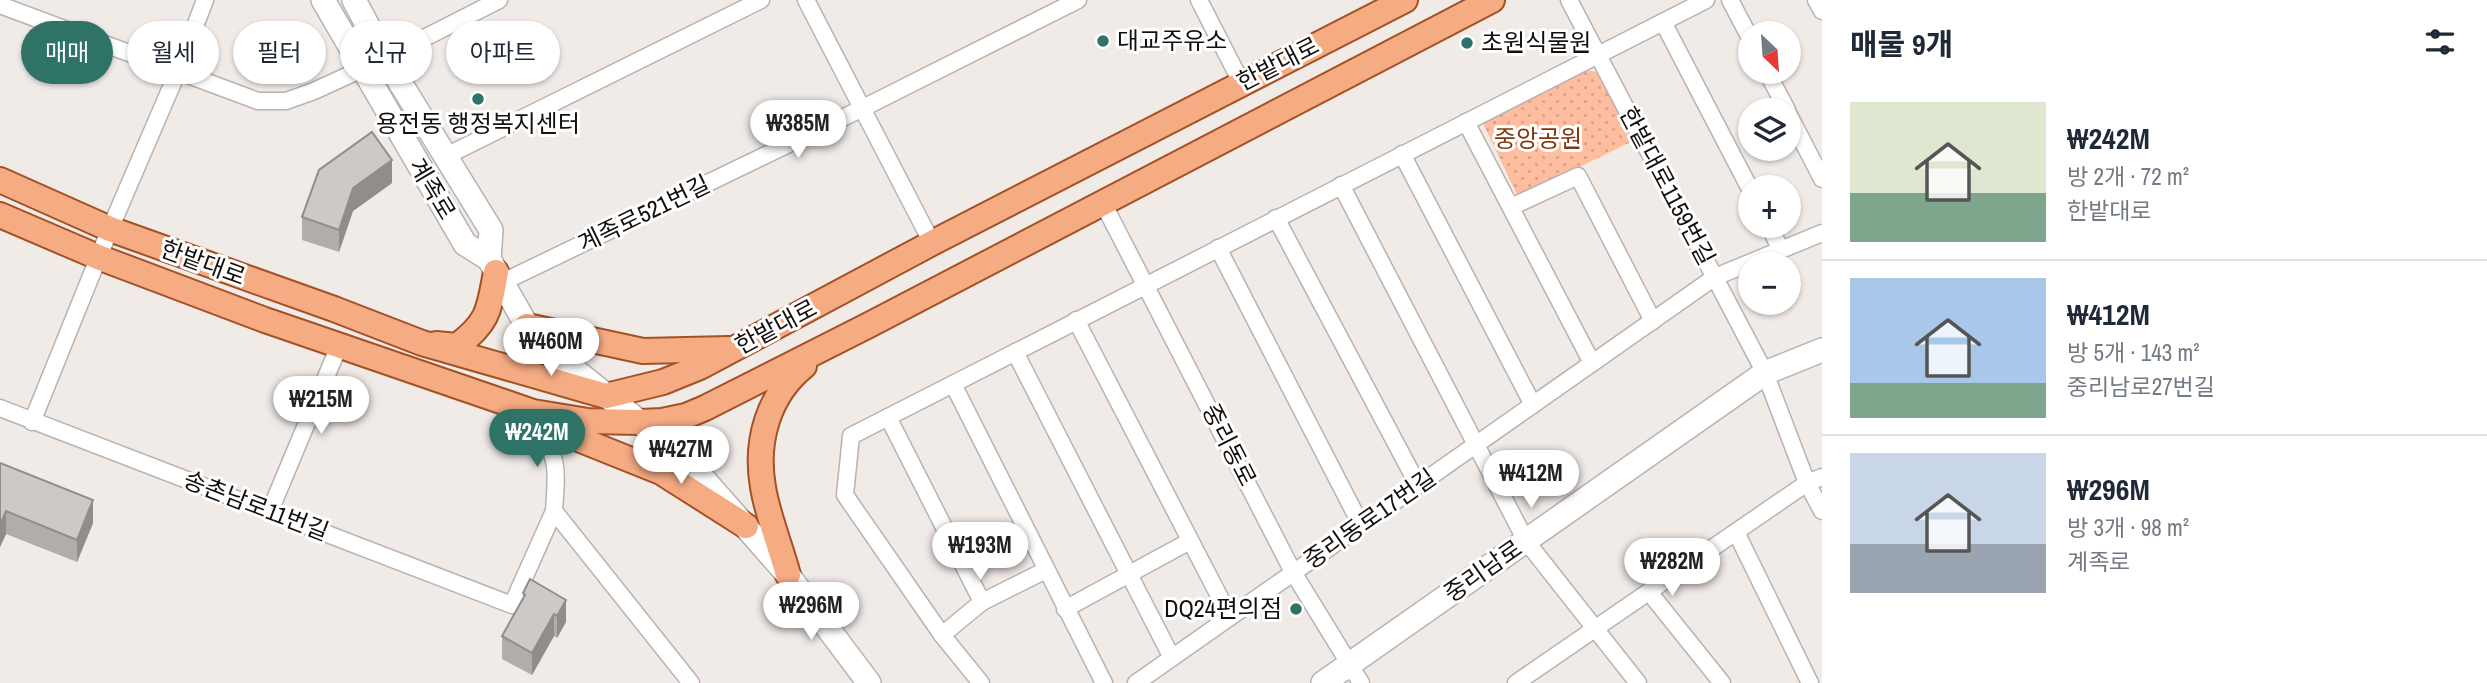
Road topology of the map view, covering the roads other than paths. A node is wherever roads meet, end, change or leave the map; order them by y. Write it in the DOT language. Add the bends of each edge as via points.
graph roads {
  1 [pos="205,0"];
  2 [pos="323,0"];
  3 [pos="354,0"];
  4 [pos="499,0"];
  5 [pos="761,0"];
  6 [pos="806,0"];
  7 [pos="1078,0"];
  8 [pos="1199,0"];
  9 [pos="1405,0"];
  10 [pos="1492,0"];
  11 [pos="1569,0"];
  12 [pos="1706,0"];
  13 [pos="1730,0"];
  14 [pos="1816,0"];
  15 [pos="0,5"];
  16 [pos="1822,11"];
  17 [pos="197,21"];
  18 [pos="365,21"];
  19 [pos="1741,21"];
  20 [pos="1663,22"];
  21 [pos="340,30"];
  22 [pos="432,34"];
  23 [pos="127,52"];
  24 [pos="1598,55"];
  25 [pos="340,79"];
  26 [pos="1241,82"];
  27 [pos="172,84"];
  28 [pos="213,84"];
  29 [pos="371,84"];
  30 [pos="401,84"];
  31 [pos="863,108"];
  32 [pos="1466,122"];
  33 [pos="1801,138"];
  34 [pos="1402,154"];
  35 [pos="446,156"];
  36 [pos="1742,175"];
  37 [pos="1822,179"];
  38 [pos="0,180"];
  39 [pos="1341,185"];
  40 [pos="1103,203"];
  41 [pos="1511,207"];
  42 [pos="0,215"];
  43 [pos="1276,218"];
  44 [pos="110,229"];
  45 [pos="1822,233"];
  46 [pos="1775,238"];
  47 [pos="932,243"];
  48 [pos="1218,248"];
  49 [pos="1781,250"];
  50 [pos="98,257"];
  51 [pos="495,271"];
  52 [pos="1715,277"];
  53 [pos="1147,284"];
  54 [pos="1076,320"];
  55 [pos="1653,321"];
  56 [pos="869,325"];
  57 [pos="527,326"];
  58 [pos="422,344"];
  59 [pos="339,346"];
  60 [pos="733,349"];
  61 [pos="1822,350"];
  62 [pos="1015,352"];
  63 [pos="1592,363"];
  64 [pos="1765,373"];
  65 [pos="953,384"];
  66 [pos="473,391"];
  67 [pos="606,396"];
  68 [pos="1533,405"];
  69 [pos="0,408"];
  70 [pos="888,417"];
  71 [pos="32,422"];
  72 [pos="639,422"];
  73 [pos="536,423"];
  74 [pos="1476,444"];
  75 [pos="1815,480"];
  76 [pos="1418,485"];
  77 [pos="270,511"];
  78 [pos="554,511"];
  79 [pos="1822,511"];
  80 [pos="1360,525"];
  81 [pos="746,526"];
  82 [pos="1735,532"];
  83 [pos="1190,541"];
  84 [pos="1526,541"];
  85 [pos="1046,570"];
  86 [pos="1293,572"];
  87 [pos="788,575"];
  88 [pos="1130,575"];
  89 [pos="1649,592"];
  90 [pos="982,602"];
  91 [pos="1065,609"];
  92 [pos="1230,617"];
  93 [pos="1595,628"];
  94 [pos="942,635"];
  95 [pos="1172,658"];
  96 [pos="1355,674"];
  97 [pos="1535,678"];
  98 [pos="691,683"];
  99 [pos="869,683"];
  100 [pos="981,683"];
  101 [pos="1104,683"];
  102 [pos="1136,683"];
  103 [pos="1323,683"];
  104 [pos="1516,683"];
  105 [pos="1639,683"];
  106 [pos="1722,683"];
  107 [pos="1810,683"];
  1 -- 17 [label="street"];
  2 -- 21 [label="main road, 계족로"];
  3 -- 18 [label="main road, 계족로"];
  4 -- 22 [label="street"];
  5 -- 35 [label="street"];
  6 -- 31 [label="street"];
  7 -- 31 [label="street, 계족로521번길"];
  8 -- 26 [label="street"];
  9 -- 26 [label="main road, 한밭대로"];
  10 -- 40 [label="main road, 한밭대로"];
  11 -- 24 [label="street, 한밭대로1159번길"];
  12 -- 20 [label="street"];
  13 -- 19 [label="street"];
  14 -- 16 [label="street"];
  15 -- 23 [label="street"];
  20 -- 24 [label="street"];
  20 -- 36 [label="street"];
  24 -- 32 [label="street"];
  24 -- 52 [label="street, 한밭대로1159번길"];
  25 -- 28 [label="street" via="286,101 258,101"];
  26 -- 47 [label="main road, 한밭대로"];
  27 -- 44 [label="street"];
  29 -- 51 [label="main road, 계족로" via="465,244"];
  30 -- 35 [label="main road, 계족로"];
  31 -- 47 [label="street"];
  31 -- 51 [label="street, 계족로521번길"];
  32 -- 34 [label="street"];
  32 -- 41 [label="street"];
  33 -- 37 [label="street"];
  34 -- 39 [label="street"];
  34 -- 68 [label="street"];
  35 -- 51 [label="main road, 계족로" via="491,230"];
  38 -- 44 [label="main road, 한밭대로"];
  39 -- 43 [label="street"];
  39 -- 74 [label="street"];
  40 -- 53 [label="street, 중리동로"];
  40 -- 56 [label="main road, 한밭대로"];
  41 -- 55 [label="street" via="1578,176"];
  41 -- 63 [label="street"];
  42 -- 50 [label="main road, 한밭대로"];
  43 -- 48 [label="street"];
  43 -- 76 [label="street"];
  44 -- 50 [label="street"];
  44 -- 58 [label="main road, 한밭대로"];
  45 -- 49 [label="street, 중리동로17번길"];
  46 -- 49 [label="street"];
  47 -- 60 [label="main road, 한밭대로"];
  48 -- 53 [label="street"];
  48 -- 80 [label="street"];
  49 -- 52 [label="street, 중리동로17번길"];
  50 -- 59 [label="main road, 한밭대로"];
  50 -- 71 [label="street"];
  51 -- 57 [label="main road, 계족로"];
  51 -- 58 [label="main road" via="489,309 478,330 457,346"];
  52 -- 55 [label="street, 중리동로17번길"];
  52 -- 64 [label="street, 한밭대로1159번길"];
  53 -- 54 [label="street"];
  53 -- 86 [label="street, 중리동로"];
  54 -- 62 [label="street"];
  54 -- 83 [label="street"];
  55 -- 63 [label="street, 중리동로17번길"];
  56 -- 72 [label="main road, 한밭대로" via="695,412"];
  56 -- 87 [label="main road" via="790,377 771,405 761,448 763,487"];
  57 -- 60 [label="main road" via="643,351"];
  57 -- 67 [label="main road, 계족로"];
  58 -- 67 [label="main road, 한밭대로"];
  59 -- 66 [label="main road, 한밭대로"];
  59 -- 77 [label="street"];
  60 -- 67 [label="main road, 한밭대로" via="684,375"];
  61 -- 64 [label="main road, 중리남로"];
  62 -- 65 [label="street"];
  62 -- 88 [label="street"];
  63 -- 68 [label="street, 중리동로17번길"];
  64 -- 75 [label="street, 한밭대로1159번길"];
  64 -- 84 [label="main road, 중리남로"];
  65 -- 70 [label="street"];
  65 -- 85 [label="street"];
  66 -- 72 [label="main road, 한밭대로" via="533,412 588,421"];
  66 -- 73 [label="main road" via="493,406"];
  67 -- 72 [label="main road, 계족로"];
  68 -- 74 [label="street, 중리동로17번길"];
  69 -- 71 [label="street, 송촌남로11번길"];
  70 -- 90 [label="street"];
  70 -- 94 [label="street" via="851,436 845,495"];
  71 -- 77 [label="street, 송촌남로11번길"];
  72 -- 81 [label="main road, 계족로" via="686,459"];
  73 -- 78 [label="street" via="555,459"];
  73 -- 81 [label="main road" via="661,472"];
  74 -- 76 [label="street, 중리동로17번길"];
  74 -- 84 [label="street"];
  75 -- 79 [label="street, 한밭대로1159번길"];
  75 -- 82 [label="street"];
  76 -- 80 [label="street, 중리동로17번길"];
  77 -- 78 [label="street, 송촌남로11번길" via="512,605"];
  78 -- 98 [label="street"];
  80 -- 86 [label="street, 중리동로17번길"];
  81 -- 87 [label="main road, 계족로"];
  82 -- 89 [label="street"];
  82 -- 107 [label="street"];
  83 -- 88 [label="street"];
  83 -- 92 [label="street"];
  84 -- 93 [label="street"];
  84 -- 96 [label="main road, 중리남로"];
  85 -- 90 [label="street"];
  85 -- 91 [label="street"];
  86 -- 92 [label="street, 중리동로17번길"];
  86 -- 96 [label="street, 중리동로"];
  87 -- 99 [label="main road, 계족로"];
  88 -- 91 [label="street"];
  88 -- 95 [label="street"];
  89 -- 93 [label="street"];
  89 -- 106 [label="street"];
  90 -- 94 [label="street"];
  91 -- 101 [label="street"];
  92 -- 95 [label="street, 중리동로17번길"];
  93 -- 97 [label="street"];
  93 -- 105 [label="street"];
  94 -- 100 [label="street"];
  95 -- 102 [label="street, 중리동로17번길"];
  96 -- 103 [label="main road, 중리남로"];
  97 -- 104 [label="street"];
}
